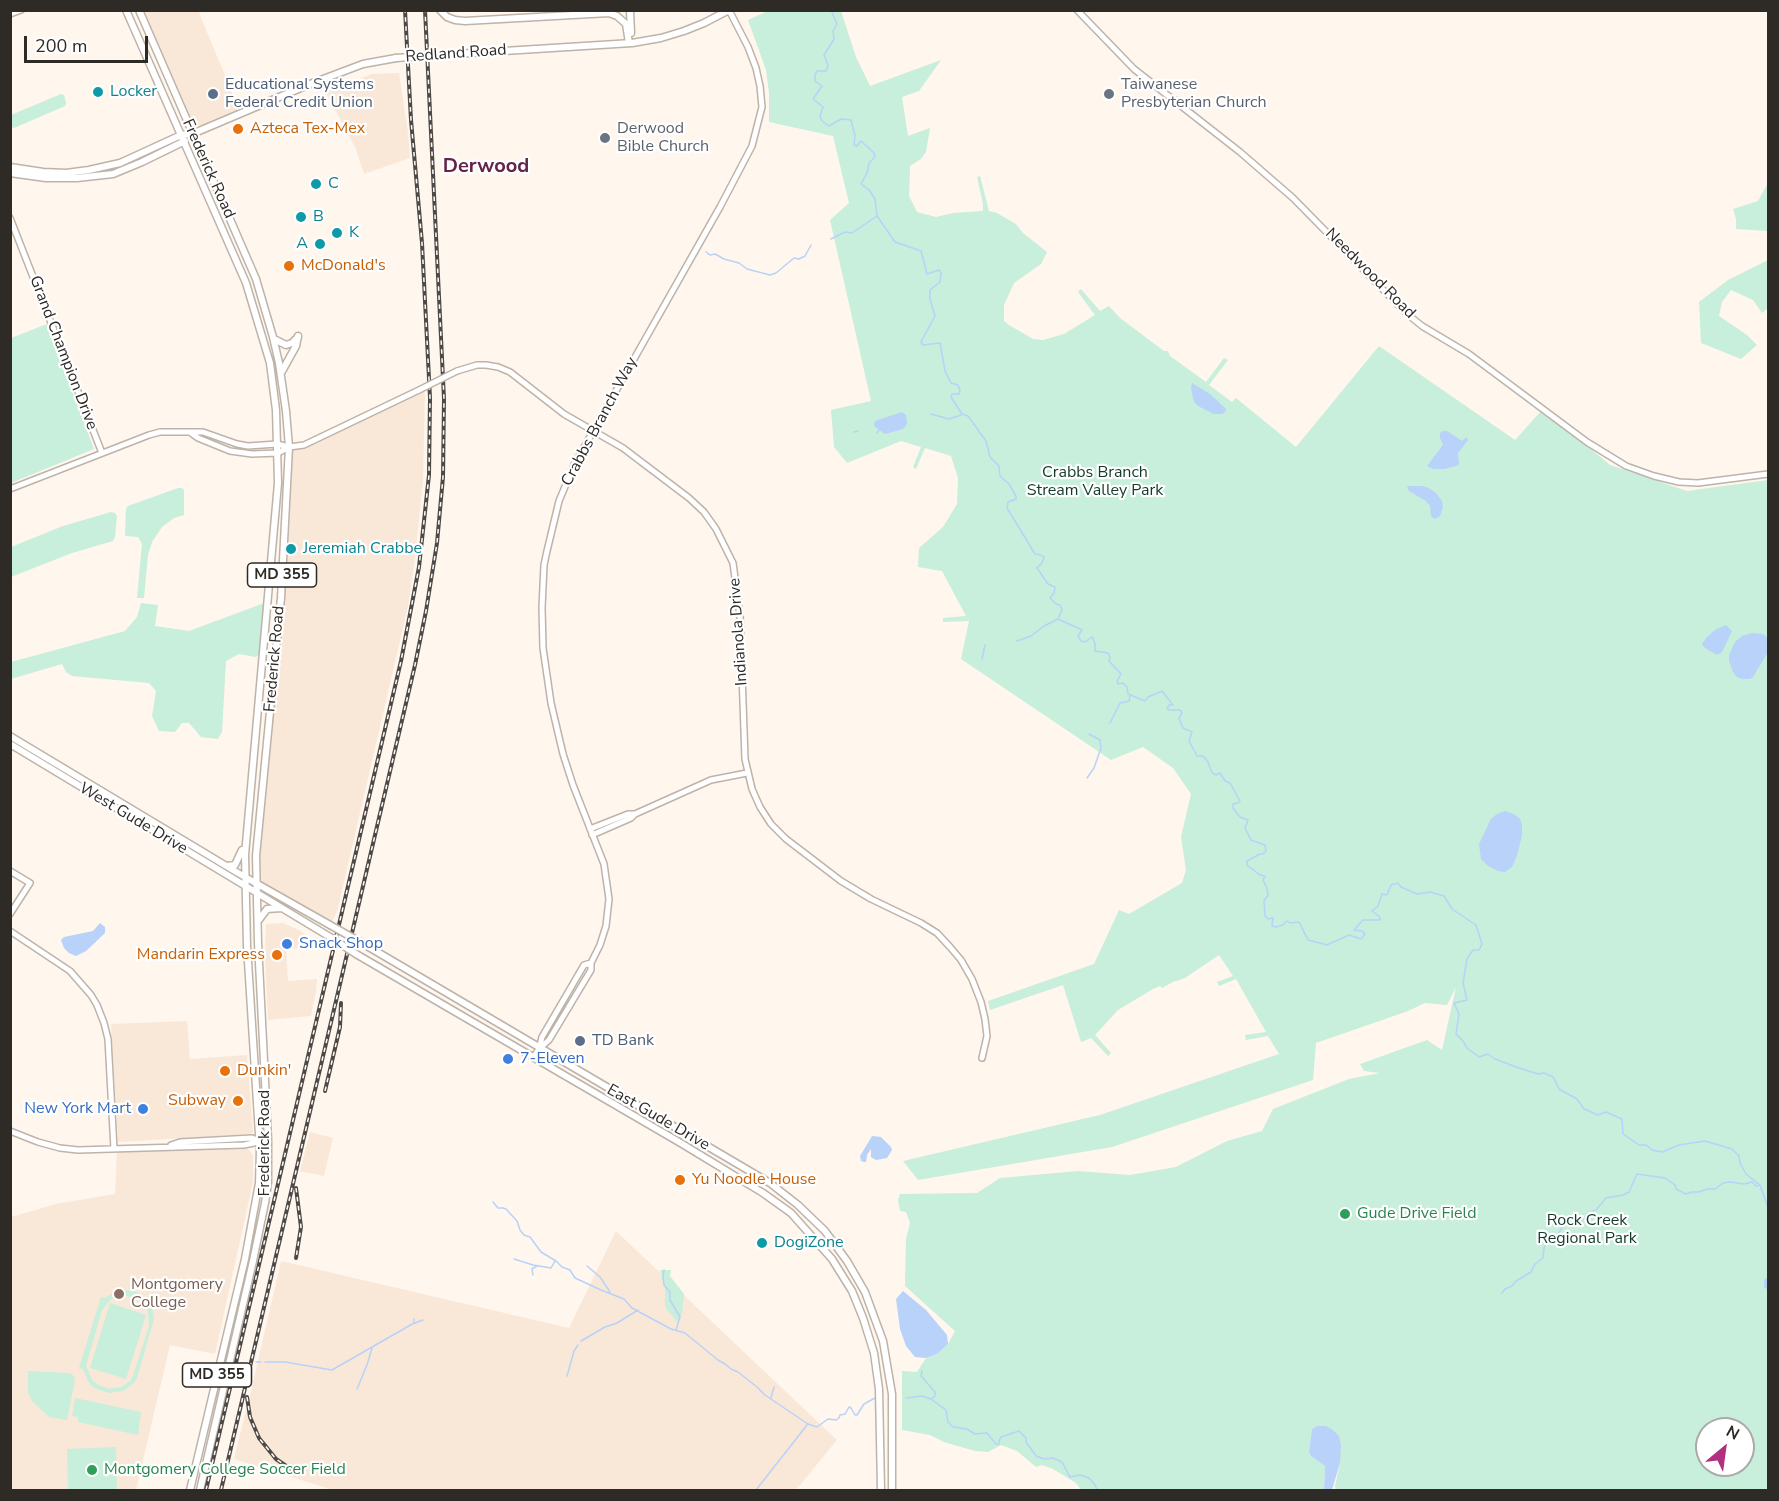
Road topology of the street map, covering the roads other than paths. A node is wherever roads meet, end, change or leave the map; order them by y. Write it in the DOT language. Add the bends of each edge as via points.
graph roads {
  1 [pos="21,10"];
  2 [pos="126,10"];
  3 [pos="139,10"];
  4 [pos="440,10"];
  5 [pos="630,10"];
  6 [pos="729,10"];
  7 [pos="1077,10"];
  8 [pos="612,12"];
  9 [pos="10,14"];
  10 [pos="630,43"];
  11 [pos="192,134"];
  12 [pos="183,139"];
  13 [pos="10,167"];
  14 [pos="10,173"];
  15 [pos="10,218"];
  16 [pos="274,339"];
  17 [pos="281,374"];
  18 [pos="592,430"];
  19 [pos="191,433"];
  20 [pos="277,444"];
  21 [pos="289,447"];
  22 [pos="102,453"];
  23 [pos="278,453"];
  24 [pos="1768,474"];
  25 [pos="10,489"];
  26 [pos="10,736"];
  27 [pos="10,744"];
  28 [pos="747,773"];
  29 [pos="591,832"];
  30 [pos="247,839"];
  31 [pos="227,866"];
  32 [pos="10,871"];
  33 [pos="245,876"];
  34 [pos="256,883"];
  35 [pos="246,887"];
  36 [pos="257,893"];
  37 [pos="280,908"];
  38 [pos="10,914"];
  39 [pos="257,921"];
  40 [pos="10,931"];
  41 [pos="539,1049"];
  42 [pos="533,1058"];
  43 [pos="982,1058"];
  44 [pos="10,1131"];
  45 [pos="268,1140"];
  46 [pos="259,1141"];
  47 [pos="114,1149"];
  48 [pos="865,1292"];
  49 [pos="855,1297"];
  50 [pos="198,1457"];
  51 [pos="206,1459"];
  52 [pos="190,1491"];
  53 [pos="200,1491"];
  54 [pos="881,1491"];
  55 [pos="892,1491"];
  1 -- 9 [label="street"];
  2 -- 12 [label="main road, Frederick Road / MD 355"];
  3 -- 11 [label="main road, Frederick Road / MD 355"];
  4 -- 8 [label="main road" via="447,17 465,21"];
  5 -- 10 [label="main road"];
  6 -- 10 [label="main road, Redland Road" via="684,31"];
  6 -- 18 [label="street, Crabbs Branch Way" via="752,58 760,86 762,107 752,146"];
  7 -- 24 [label="street, Needwood Road" via="1134,69 1293,198 1422,326 1469,354 1596,449 1626,466 1679,482"];
  8 -- 10 [label="main road" via="626,24"];
  10 -- 11 [label="main road, Redland Road, bridge" via="396,58 363,64"];
  11 -- 12 [label="main road, Redland Road"];
  11 -- 16 [label="main road, Frederick Road / MD 355" via="256,279"];
  12 -- 13 [label="main road" via="120,163 89,170 57,173"];
  12 -- 14 [label="main road" via="113,174 46,178"];
  12 -- 20 [label="main road, Frederick Road / MD 355" via="246,283 270,363"];
  15 -- 22 [label="street, Grand Champion Drive"];
  16 -- 17 [label="main road, Frederick Road / MD 355"];
  16 -- 17 [label="main road" via="286,345 298,336"];
  17 -- 21 [label="main road, Frederick Road / MD 355"];
  18 -- 21 [label="street, Indianola Drive, bridge" via="553,406 516,375 477,364 304,445"];
  18 -- 28 [label="street, Indianola Drive" via="622,448 704,512 733,563 740,616"];
  18 -- 29 [label="street, Crabbs Branch Way" via="559,501 544,565 542,608 546,667 559,738"];
  19 -- 20 [label="street" via="203,432 237,444"];
  19 -- 22 [label="street" via="149,435"];
  19 -- 23 [label="street" via="230,451"];
  20 -- 21 [label="street"];
  20 -- 23 [label="main road, Frederick Road / MD 355"];
  21 -- 23 [label="street, Indianola Drive"];
  21 -- 34 [label="main road, Frederick Road / MD 355" via="281,598"];
  22 -- 25 [label="street"];
  23 -- 30 [label="main road, Frederick Road / MD 355"];
  26 -- 31 [label="main road, West Gude Drive"];
  27 -- 35 [label="main road, West Gude Drive"];
  28 -- 29 [label="street" via="711,780 631,818"];
  28 -- 43 [label="street, Indianola Drive" via="760,807 786,839 852,888 937,933 961,960 972,979 985,1019 987,1036"];
  29 -- 41 [label="street, Crabbs Branch Way" via="604,864 609,899 606,926 591,970 549,1040"];
  30 -- 31 [label="main road" via="236,864"];
  30 -- 33 [label="main road, Frederick Road / MD 355"];
  31 -- 33 [label="main road, West Gude Drive"];
  32 -- 38 [label="street" via="30,883"];
  33 -- 34 [label="main road, East Gude Drive"];
  33 -- 35 [label="main road, Frederick Road / MD 355"];
  34 -- 36 [label="main road, Frederick Road / MD 355"];
  34 -- 41 [label="main road, East Gude Drive, bridge"];
  35 -- 36 [label="main road, West Gude Drive"];
  35 -- 46 [label="main road, Frederick Road / MD 355"];
  36 -- 37 [label="main road, East Gude Drive"];
  36 -- 39 [label="main road, Frederick Road / MD 355"];
  37 -- 39 [label="main road" via="267,909"];
  37 -- 42 [label="main road, East Gude Drive, bridge"];
  39 -- 45 [label="main road, Frederick Road / MD 355"];
  40 -- 47 [label="street" via="70,971 97,1005 108,1039"];
  41 -- 42 [label="street, Crabbs Branch Way"];
  41 -- 48 [label="main road, East Gude Drive" via="770,1183 825,1230"];
  42 -- 49 [label="main road, East Gude Drive" via="764,1193 791,1214 824,1249"];
  44 -- 47 [label="street" via="60,1148"];
  45 -- 46 [label="street"];
  45 -- 51 [label="main road, Frederick Road / MD 355" via="265,1203"];
  46 -- 47 [label="street" via="252,1138"];
  46 -- 50 [label="main road, Frederick Road / MD 355" via="258,1193"];
  48 -- 49 [label="main road"];
  48 -- 55 [label="main road, East Gude Drive" via="880,1332 890,1377"];
  49 -- 54 [label="main road, East Gude Drive" via="874,1353 879,1389"];
  50 -- 51 [label="main road"];
  50 -- 52 [label="main road, MD 355"];
  51 -- 53 [label="main road, MD 355"];
}
